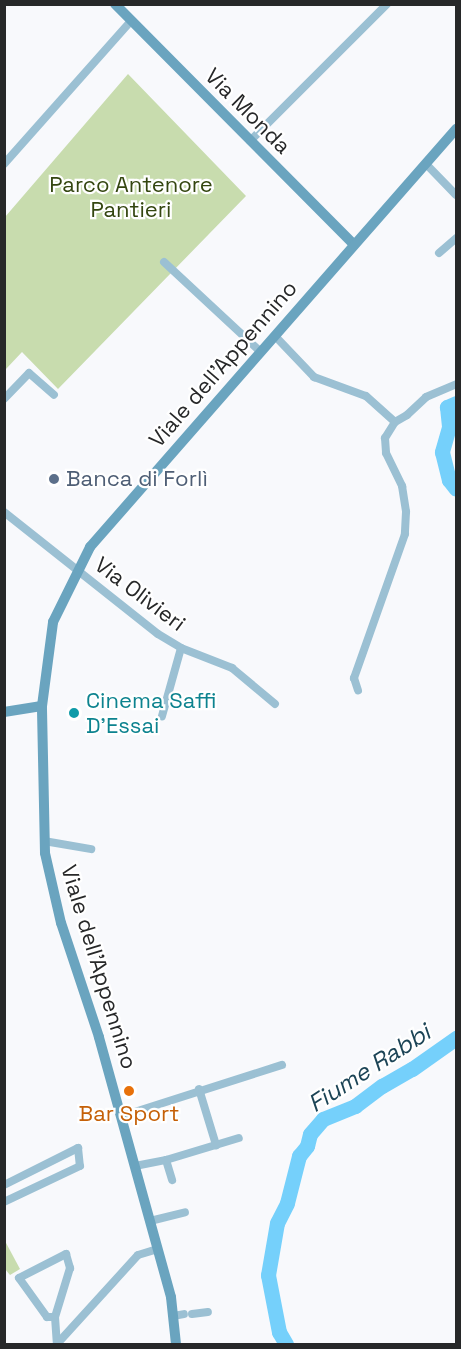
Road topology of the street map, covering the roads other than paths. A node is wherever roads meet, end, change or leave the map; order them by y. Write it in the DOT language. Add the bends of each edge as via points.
graph roads {
  1 [pos="115,4"];
  2 [pos="387,4"];
  3 [pos="131,21"];
  4 [pos="456,129"];
  5 [pos="250,141"];
  6 [pos="4,164"];
  7 [pos="426,164"];
  8 [pos="456,195"];
  9 [pos="456,238"];
  10 [pos="354,245"];
  11 [pos="440,253"];
  12 [pos="164,262"];
  13 [pos="274,336"];
  14 [pos="261,352"];
  15 [pos="456,384"];
  16 [pos="54,394"];
  17 [pos="4,399"];
  18 [pos="395,422"];
  19 [pos="4,512"];
  20 [pos="77,569"];
  21 [pos="181,648"];
  22 [pos="358,690"];
  23 [pos="275,704"];
  24 [pos="42,706"];
  25 [pos="4,712"];
  26 [pos="162,716"];
  27 [pos="44,841"];
  28 [pos="91,849"];
  29 [pos="282,1065"];
  30 [pos="199,1089"];
  31 [pos="122,1116"];
  32 [pos="239,1138"];
  33 [pos="216,1145"];
  34 [pos="166,1160"];
  35 [pos="135,1166"];
  36 [pos="172,1180"];
  37 [pos="4,1185"];
  38 [pos="4,1202"];
  39 [pos="186,1212"];
  40 [pos="150,1221"];
  41 [pos="158,1249"];
  42 [pos="208,1312"];
  43 [pos="183,1315"];
  44 [pos="55,1317"];
  45 [pos="57,1344"];
  46 [pos="176,1344"];
  1 -- 3 [label="main road, Via Monda"];
  2 -- 5 [label="street"];
  3 -- 5 [label="main road, Via Monda"];
  3 -- 6 [label="street"];
  4 -- 7 [label="main road, Viale dell'Appennino"];
  5 -- 10 [label="main road, Via Monda"];
  7 -- 8 [label="street"];
  7 -- 10 [label="main road, Viale dell'Appennino"];
  9 -- 11 [label="street"];
  10 -- 13 [label="main road, Viale dell'Appennino"];
  12 -- 14 [label="street"];
  13 -- 14 [label="main road, Viale dell'Appennino"];
  13 -- 18 [label="street" via="314,376 366,396"];
  14 -- 20 [label="main road, Viale dell'Appennino" via="90,547"];
  15 -- 18 [label="street" via="426,397"];
  16 -- 17 [label="street" via="29,373"];
  18 -- 22 [label="street" via="385,438 386,453 402,486 405,534 354,678"];
  19 -- 20 [label="street, Via Olivieri"];
  20 -- 21 [label="street, Via Olivieri"];
  20 -- 24 [label="main road, Viale dell'Appennino" via="52,622"];
  21 -- 23 [label="street, Via Olivieri" via="232,668"];
  21 -- 26 [label="street, Via Olivieri"];
  24 -- 25 [label="main road"];
  24 -- 27 [label="main road, Viale dell'Appennino"];
  27 -- 28 [label="street"];
  27 -- 31 [label="main road, Viale dell'Appennino" via="61,922"];
  29 -- 30 [label="street"];
  30 -- 31 [label="street"];
  30 -- 33 [label="street"];
  31 -- 35 [label="main road, Viale dell'Appennino"];
  32 -- 33 [label="street"];
  33 -- 34 [label="street"];
  34 -- 35 [label="street"];
  34 -- 36 [label="street"];
  35 -- 40 [label="main road, Viale dell'Appennino"];
  37 -- 38 [label="street" via="78,1148 80,1166"];
  39 -- 40 [label="street"];
  40 -- 41 [label="main road, Viale dell'Appennino"];
  41 -- 43 [label="main road, Viale dell'Appennino"];
  41 -- 45 [label="street" via="138,1255"];
  42 -- 43 [label="street"];
  43 -- 46 [label="main road, Viale dell'Appennino"];
  44 -- 44 [label="street" via="70,1268 66,1254 19,1278 47,1317"];
  44 -- 45 [label="street"];
}
